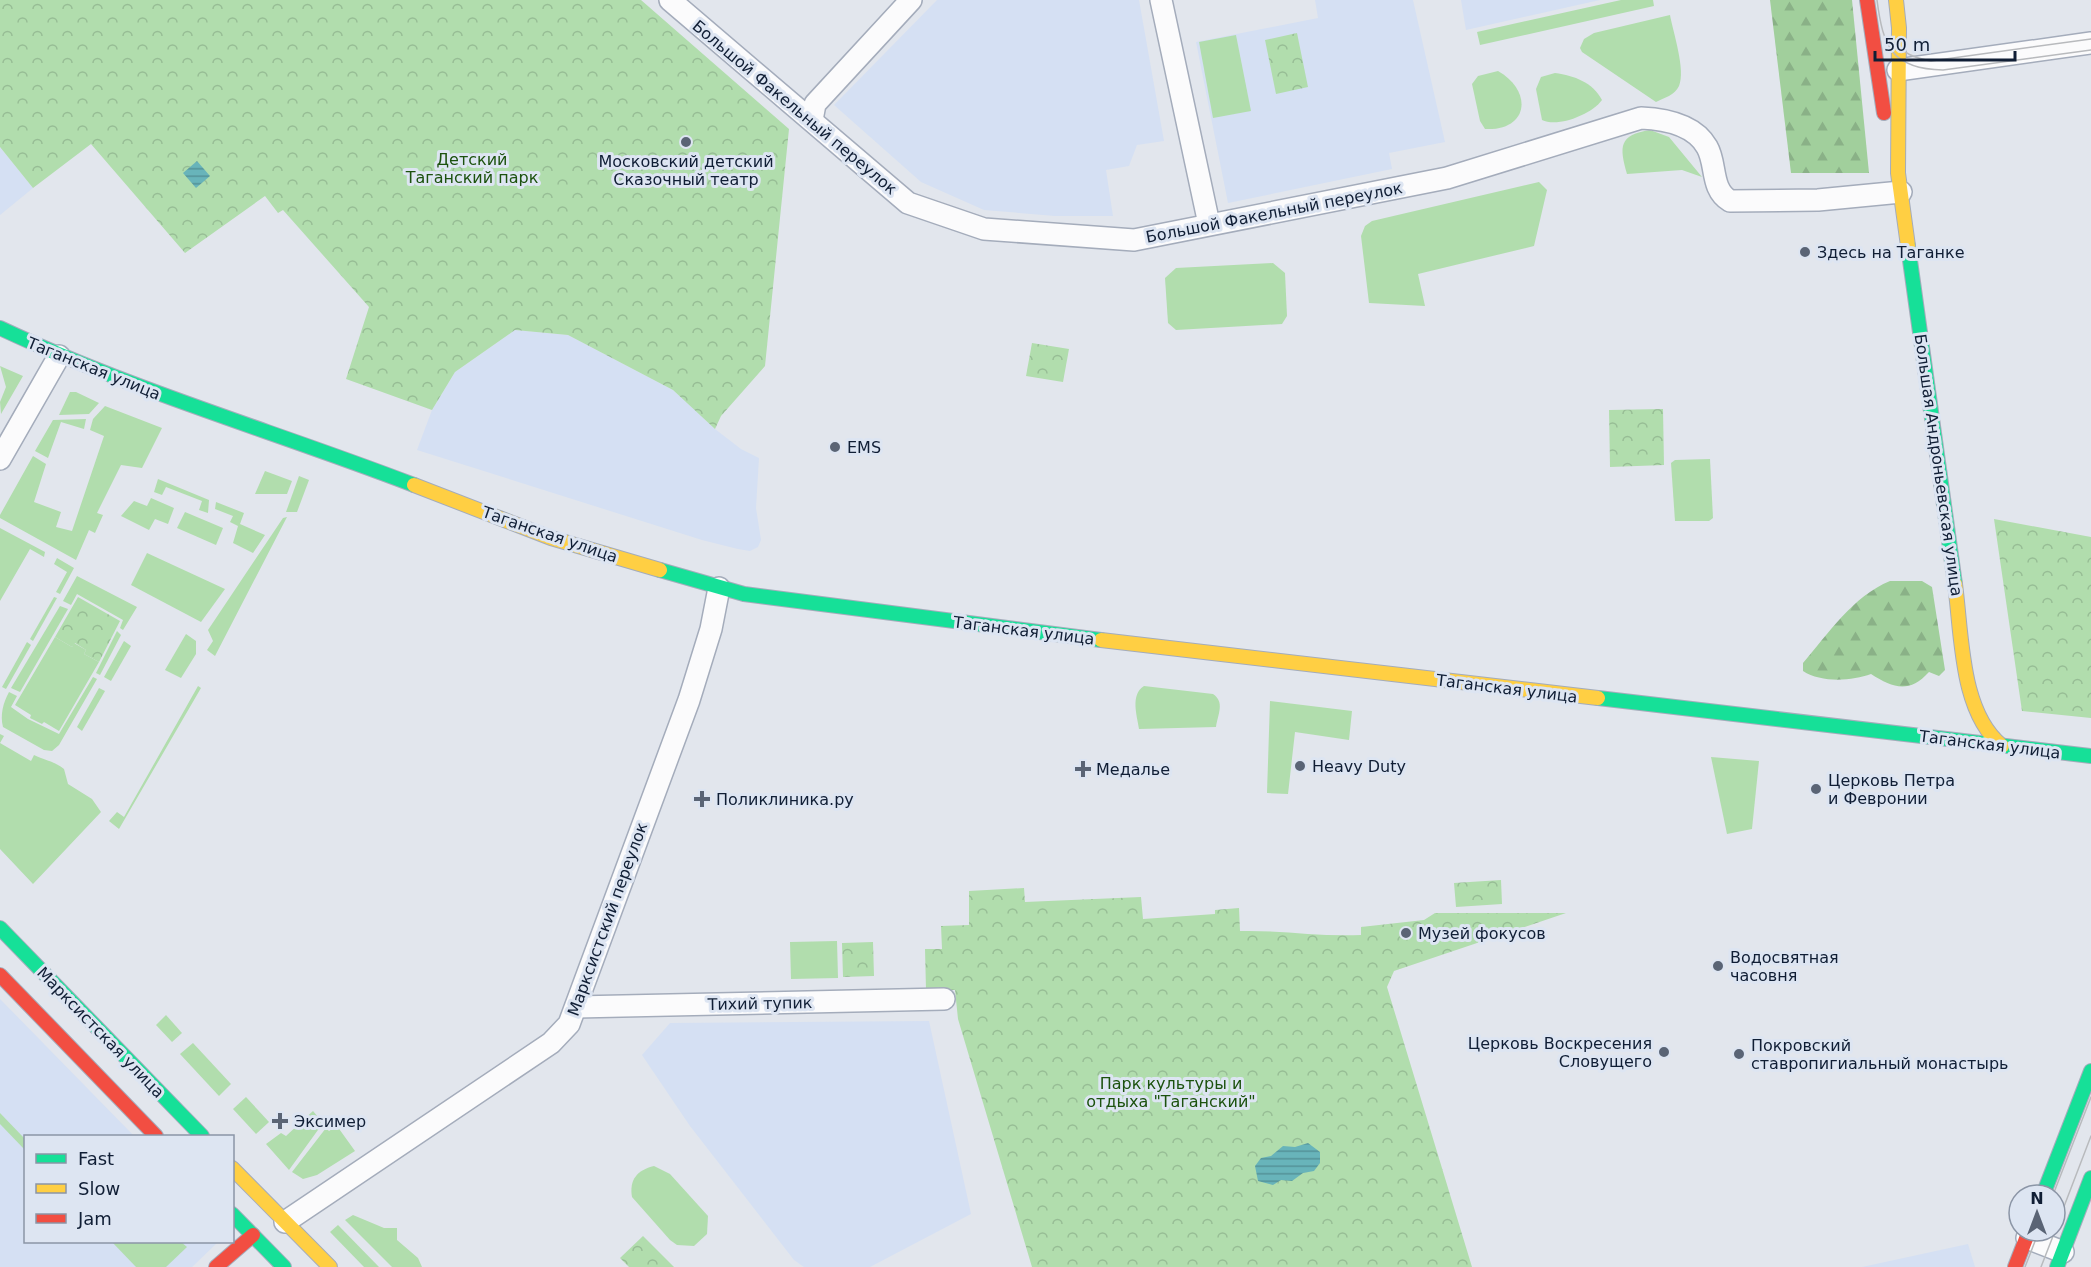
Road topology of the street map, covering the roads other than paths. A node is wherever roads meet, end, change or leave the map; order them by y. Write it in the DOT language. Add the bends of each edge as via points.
graph roads {
  1 [pos="670,0"];
  2 [pos="911,0"];
  3 [pos="1161,0"];
  4 [pos="1867,0"];
  5 [pos="1896,0"];
  6 [pos="2091,44"];
  7 [pos="1898,70"];
  8 [pos="812,120"];
  9 [pos="1900,183"];
  10 [pos="1209,224"];
  11 [pos="0,328"];
  12 [pos="59,356"];
  13 [pos="0,459"];
  14 [pos="718,588"];
  15 [pos="2002,746"];
  16 [pos="2091,756"];
  17 [pos="0,928"];
  18 [pos="0,975"];
  19 [pos="944,999"];
  20 [pos="576,1007"];
  21 [pos="2091,1071"];
  22 [pos="154,1135"];
  23 [pos="200,1135"];
  24 [pos="234,1170"];
  25 [pos="2091,1178"];
  26 [pos="2048,1183"];
  27 [pos="234,1216"];
  28 [pos="285,1222"];
  29 [pos="253,1235"];
  30 [pos="2024,1243"];
  31 [pos="2039,1243"];
  32 [pos="2060,1260"];
  33 [pos="216,1267"];
  34 [pos="284,1267"];
  35 [pos="330,1267"];
  36 [pos="2015,1267"];
  1 -- 8 [label="street, Большой Факельный переулок"];
  2 -- 8 [label="street" via="815,104"];
  3 -- 10 [label="street"];
  4 -- 9 [label="main road, Большая Андроньевская улица" via="1880,93"];
  5 -- 7 [label="main road, Большая Андроньевская улица"];
  6 -- 7 [label="street"];
  7 -- 9 [label="main road, Большая Андроньевская улица"];
  8 -- 10 [label="street, Большой Факельный переулок" via="908,203 984,229 1134,240"];
  9 -- 10 [label="street, Большой Факельный переулок" via="1818,200 1730,201 1718,186 1707,146 1687,128 1666,119 1641,118 1447,178"];
  9 -- 15 [label="main road, Большая Андроньевская улица" via="1970,689 1985,734"];
  11 -- 12 [label="main road, Таганская улица"];
  12 -- 13 [label="street"];
  12 -- 14 [label="main road, Таганская улица" via="551,538"];
  14 -- 15 [label="main road, Таганская улица" via="807,604 1058,635"];
  14 -- 20 [label="street, Марксистский переулок" via="711,629 689,700"];
  15 -- 16 [label="main road, Таганская улица"];
  17 -- 23 [label="main road, Марксистская улица"];
  18 -- 22 [label="main road, Марксистская улица"];
  19 -- 20 [label="street, Тихий тупик"];
  20 -- 28 [label="street, Марксистский переулок" via="568,1024 551,1043"];
  21 -- 26 [label="main road"];
  24 -- 28 [label="main road"];
  25 -- 32 [label="main road"];
  27 -- 29 [label="main road"];
  28 -- 35 [label="main road"];
  29 -- 33 [label="main road"];
  29 -- 34 [label="main road"];
  30 -- 36 [label="main road"];
  31 -- 32 [label="street"];
}
